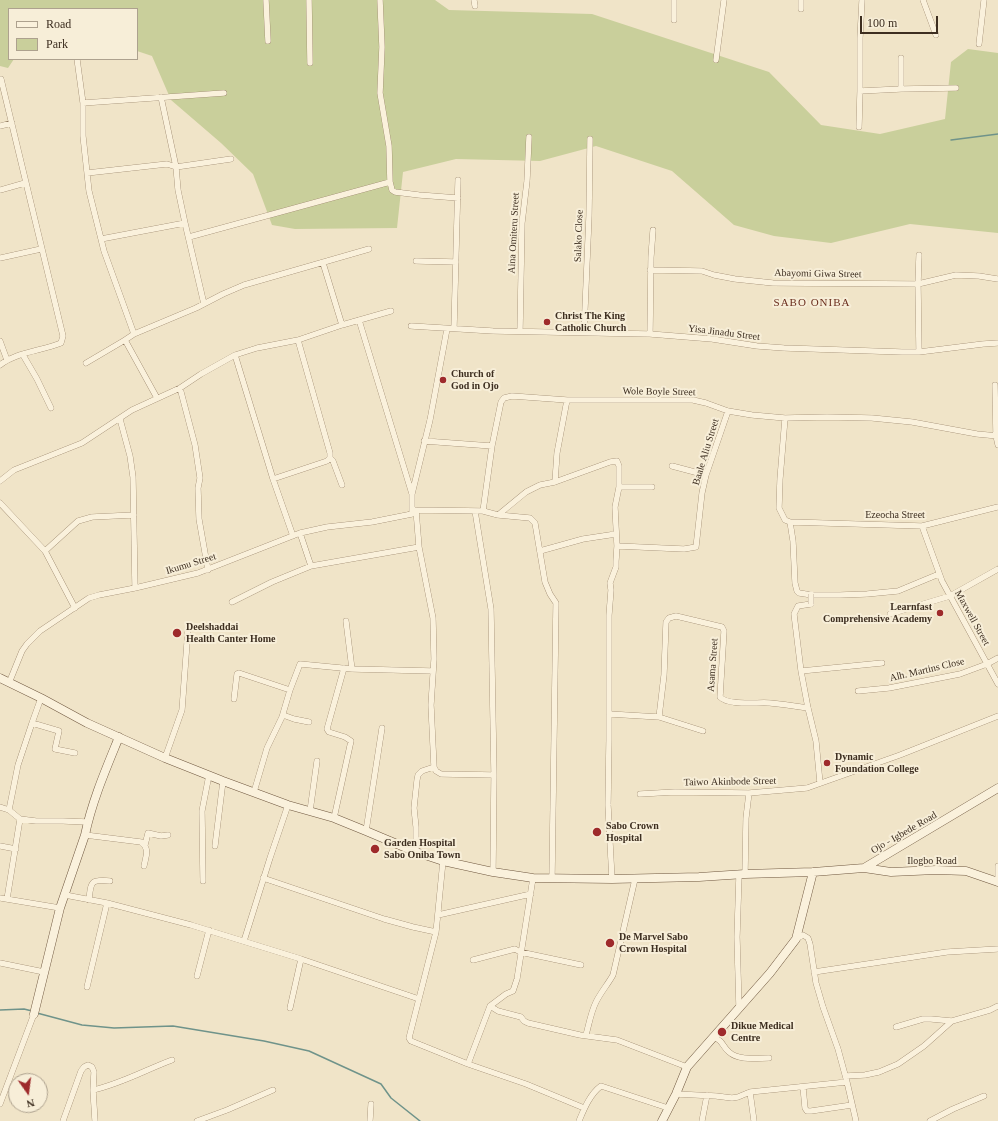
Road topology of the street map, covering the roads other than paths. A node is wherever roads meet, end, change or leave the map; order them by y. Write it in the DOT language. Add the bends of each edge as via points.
graph roads {
  1 [pos="266,0"];
  2 [pos="309,0"];
  3 [pos="380,0"];
  4 [pos="674,0"];
  5 [pos="724,0"];
  6 [pos="800,0"];
  7 [pos="862,0"];
  8 [pos="923,0"];
  9 [pos="984,0"];
  10 [pos="800,9"];
  11 [pos="674,20"];
  12 [pos="936,35"];
  13 [pos="268,41"];
  14 [pos="979,44"];
  15 [pos="902,58"];
  16 [pos="77,60"];
  17 [pos="716,60"];
  18 [pos="310,64"];
  19 [pos="0,79"];
  20 [pos="956,88"];
  21 [pos="901,89"];
  22 [pos="860,91"];
  23 [pos="224,93"];
  24 [pos="161,97"];
  25 [pos="83,103"];
  26 [pos="12,123"];
  27 [pos="0,126"];
  28 [pos="859,127"];
  29 [pos="529,137"];
  30 [pos="590,140"];
  31 [pos="231,159"];
  32 [pos="176,166"];
  33 [pos="87,173"];
  34 [pos="458,180"];
  35 [pos="25,182"];
  36 [pos="390,182"];
  37 [pos="0,190"];
  38 [pos="458,198"];
  39 [pos="185,223"];
  40 [pos="653,230"];
  41 [pos="188,237"];
  42 [pos="101,239"];
  43 [pos="41,249"];
  44 [pos="369,250"];
  45 [pos="919,255"];
  46 [pos="0,258"];
  47 [pos="416,261"];
  48 [pos="456,262"];
  49 [pos="323,263"];
  50 [pos="650,270"];
  51 [pos="998,279"];
  52 [pos="918,284"];
  53 [pos="204,304"];
  54 [pos="391,311"];
  55 [pos="359,320"];
  56 [pos="342,325"];
  57 [pos="411,326"];
  58 [pos="454,328"];
  59 [pos="447,329"];
  60 [pos="520,331"];
  61 [pos="584,332"];
  62 [pos="134,334"];
  63 [pos="650,334"];
  64 [pos="125,340"];
  65 [pos="298,340"];
  66 [pos="0,341"];
  67 [pos="998,343"];
  68 [pos="919,352"];
  69 [pos="23,355"];
  70 [pos="235,355"];
  71 [pos="7,360"];
  72 [pos="86,363"];
  73 [pos="0,365"];
  74 [pos="995,385"];
  75 [pos="180,388"];
  76 [pos="157,398"];
  77 [pos="567,400"];
  78 [pos="52,408"];
  79 [pos="728,411"];
  80 [pos="785,418"];
  81 [pos="120,419"];
  82 [pos="997,436"];
  83 [pos="424,441"];
  84 [pos="998,445"];
  85 [pos="492,446"];
  86 [pos="330,458"];
  87 [pos="672,466"];
  88 [pos="706,475"];
  89 [pos="273,478"];
  90 [pos="0,481"];
  91 [pos="555,482"];
  92 [pos="342,485"];
  93 [pos="619,487"];
  94 [pos="652,487"];
  95 [pos="412,494"];
  96 [pos="0,503"];
  97 [pos="998,508"];
  98 [pos="475,511"];
  99 [pos="483,511"];
  100 [pos="414,512"];
  101 [pos="134,515"];
  102 [pos="498,515"];
  103 [pos="790,522"];
  104 [pos="922,526"];
  105 [pos="300,533"];
  106 [pos="616,534"];
  107 [pos="293,536"];
  108 [pos="419,546"];
  109 [pos="617,546"];
  110 [pos="540,551"];
  111 [pos="45,552"];
  112 [pos="311,566"];
  113 [pos="998,569"];
  114 [pos="208,570"];
  115 [pos="941,577"];
  116 [pos="135,588"];
  117 [pos="812,595"];
  118 [pos="950,596"];
  119 [pos="232,602"];
  120 [pos="75,608"];
  121 [pos="890,614"];
  122 [pos="346,621"];
  123 [pos="188,629"];
  124 [pos="998,658"];
  125 [pos="882,663"];
  126 [pos="987,664"];
  127 [pos="344,668"];
  128 [pos="352,669"];
  129 [pos="433,671"];
  130 [pos="801,671"];
  131 [pos="0,678"];
  132 [pos="9,683"];
  133 [pos="998,684"];
  134 [pos="290,690"];
  135 [pos="858,691"];
  136 [pos="41,698"];
  137 [pos="234,698"];
  138 [pos="808,708"];
  139 [pos="609,714"];
  140 [pos="283,715"];
  141 [pos="998,716"];
  142 [pos="659,717"];
  143 [pos="309,722"];
  144 [pos="32,723"];
  145 [pos="382,728"];
  146 [pos="703,731"];
  147 [pos="119,737"];
  148 [pos="75,752"];
  149 [pos="165,758"];
  150 [pos="317,761"];
  151 [pos="434,767"];
  152 [pos="209,775"];
  153 [pos="494,775"];
  154 [pos="223,781"];
  155 [pos="820,784"];
  156 [pos="998,788"];
  157 [pos="254,792"];
  158 [pos="749,793"];
  159 [pos="640,794"];
  160 [pos="288,805"];
  161 [pos="0,807"];
  162 [pos="9,810"];
  163 [pos="310,811"];
  164 [pos="334,818"];
  165 [pos="20,819"];
  166 [pos="88,822"];
  167 [pos="366,830"];
  168 [pos="85,835"];
  169 [pos="168,835"];
  170 [pos="145,845"];
  171 [pos="0,846"];
  172 [pos="215,846"];
  173 [pos="16,849"];
  174 [pos="416,852"];
  175 [pos="443,862"];
  176 [pos="144,866"];
  177 [pos="998,866"];
  178 [pos="864,868"];
  179 [pos="493,872"];
  180 [pos="813,872"];
  181 [pos="742,874"];
  182 [pos="263,878"];
  183 [pos="533,878"];
  184 [pos="552,878"];
  185 [pos="612,879"];
  186 [pos="635,879"];
  187 [pos="110,881"];
  188 [pos="203,881"];
  189 [pos="998,882"];
  190 [pos="530,894"];
  191 [pos="65,895"];
  192 [pos="0,898"];
  193 [pos="7,899"];
  194 [pos="89,900"];
  195 [pos="107,903"];
  196 [pos="60,908"];
  197 [pos="438,915"];
  198 [pos="209,930"];
  199 [pos="436,932"];
  200 [pos="796,939"];
  201 [pos="244,941"];
  202 [pos="998,949"];
  203 [pos="520,952"];
  204 [pos="301,959"];
  205 [pos="473,960"];
  206 [pos="0,963"];
  207 [pos="581,965"];
  208 [pos="44,972"];
  209 [pos="814,972"];
  210 [pos="197,976"];
  211 [pos="87,987"];
  212 [pos="419,999"];
  213 [pos="490,1006"];
  214 [pos="998,1006"];
  215 [pos="290,1008"];
  216 [pos="739,1008"];
  217 [pos="34,1014"];
  218 [pos="952,1021"];
  219 [pos="896,1027"];
  220 [pos="586,1035"];
  221 [pos="713,1037"];
  222 [pos="770,1058"];
  223 [pos="172,1060"];
  224 [pos="468,1064"];
  225 [pos="687,1067"];
  226 [pos="846,1079"];
  227 [pos="803,1087"];
  228 [pos="93,1090"];
  229 [pos="273,1090"];
  230 [pos="750,1092"];
  231 [pos="676,1094"];
  232 [pos="707,1096"];
  233 [pos="984,1096"];
  234 [pos="0,1104"];
  235 [pos="371,1104"];
  236 [pos="852,1105"];
  237 [pos="584,1108"];
  238 [pos="668,1108"];
  239 [pos="63,1121"];
  240 [pos="95,1121"];
  241 [pos="197,1121"];
  242 [pos="370,1121"];
  243 [pos="579,1121"];
  244 [pos="662,1121"];
  245 [pos="702,1121"];
  246 [pos="754,1121"];
  247 [pos="856,1121"];
  248 [pos="930,1121"];
  1 -- 13 [label="street"];
  2 -- 18 [label="street"];
  3 -- 36 [label="street" via="380,93 389,146"];
  4 -- 11 [label="street"];
  5 -- 17 [label="street"];
  6 -- 10 [label="street"];
  7 -- 22 [label="street"];
  8 -- 12 [label="street"];
  9 -- 14 [label="street"];
  15 -- 21 [label="street"];
  16 -- 25 [label="street"];
  19 -- 26 [label="street"];
  20 -- 21 [label="street"];
  21 -- 22 [label="street"];
  22 -- 28 [label="street"];
  23 -- 24 [label="street"];
  24 -- 25 [label="street"];
  24 -- 32 [label="street"];
  25 -- 33 [label="street"];
  26 -- 27 [label="street"];
  26 -- 35 [label="street"];
  29 -- 60 [label="street, Aina Omiteru Street" via="522,223"];
  30 -- 61 [label="street, Salako Close"];
  31 -- 32 [label="street"];
  32 -- 33 [label="street" via="167,164"];
  32 -- 39 [label="street"];
  33 -- 42 [label="street"];
  34 -- 38 [label="street"];
  35 -- 37 [label="street"];
  35 -- 43 [label="street"];
  36 -- 38 [label="street" via="395,192"];
  36 -- 41 [label="street"];
  38 -- 48 [label="street"];
  39 -- 41 [label="street"];
  39 -- 42 [label="street"];
  40 -- 50 [label="street"];
  41 -- 53 [label="street"];
  42 -- 62 [label="street"];
  43 -- 46 [label="street"];
  43 -- 69 [label="street" via="63,336 61,343"];
  44 -- 49 [label="street"];
  45 -- 52 [label="street"];
  47 -- 48 [label="street"];
  48 -- 58 [label="street"];
  49 -- 53 [label="street" via="244,285"];
  49 -- 56 [label="street"];
  50 -- 52 [label="street, Abayomi Giwa Street" via="702,271 735,279 773,283"];
  50 -- 63 [label="street"];
  51 -- 52 [label="street, Abayomi Giwa Street" via="956,276"];
  52 -- 68 [label="street"];
  53 -- 62 [label="street"];
  54 -- 55 [label="street"];
  55 -- 56 [label="street"];
  55 -- 95 [label="street"];
  56 -- 65 [label="street"];
  57 -- 59 [label="street, Yisa Jinadu Street"];
  58 -- 59 [label="street, Yisa Jinadu Street"];
  58 -- 60 [label="street, Yisa Jinadu Street"];
  59 -- 83 [label="street"];
  60 -- 61 [label="street, Yisa Jinadu Street"];
  61 -- 63 [label="street, Yisa Jinadu Street"];
  62 -- 64 [label="street"];
  63 -- 68 [label="street, Yisa Jinadu Street" via="784,348"];
  64 -- 72 [label="street"];
  64 -- 76 [label="street"];
  65 -- 70 [label="street"];
  65 -- 86 [label="street"];
  66 -- 71 [label="street"];
  67 -- 68 [label="street, Yisa Jinadu Street"];
  69 -- 71 [label="street"];
  69 -- 78 [label="street"];
  70 -- 75 [label="street"];
  70 -- 89 [label="street"];
  71 -- 73 [label="street"];
  74 -- 82 [label="street"];
  75 -- 76 [label="street"];
  75 -- 114 [label="street" via="196,451 200,478 199,519"];
  76 -- 81 [label="street"];
  77 -- 79 [label="street, Wole Boyle Street" via="693,400"];
  77 -- 85 [label="street, Wole Boyle Street" via="512,396 504,398 500,402"];
  77 -- 91 [label="street" via="557,453"];
  79 -- 80 [label="street, Wole Boyle Street"];
  79 -- 88 [label="street, Baale Aliu Street"];
  80 -- 82 [label="street, Wole Boyle Street" via="872,418"];
  80 -- 103 [label="street" via="779,508 785,520"];
  81 -- 90 [label="street" via="82,443 14,470"];
  81 -- 101 [label="street" via="134,477"];
  82 -- 84 [label="street"];
  83 -- 85 [label="street"];
  83 -- 95 [label="street"];
  85 -- 99 [label="street, Wole Boyle Street"];
  86 -- 89 [label="street"];
  86 -- 92 [label="street"];
  87 -- 88 [label="street"];
  88 -- 109 [label="street, Baale Aliu Street" via="696,547 684,549"];
  89 -- 107 [label="street"];
  91 -- 93 [label="street" via="617,461"];
  91 -- 102 [label="street" via="540,485 526,492"];
  93 -- 94 [label="street"];
  93 -- 106 [label="street"];
  95 -- 100 [label="street"];
  96 -- 111 [label="street"];
  97 -- 104 [label="street, Ezeocha Street"];
  98 -- 99 [label="street, Ikumu Street"];
  98 -- 100 [label="street, Ikumu Street"];
  98 -- 153 [label="street" via="490,608"];
  99 -- 102 [label="street, Ikumu Street"];
  100 -- 105 [label="street, Ikumu Street" via="372,522"];
  100 -- 108 [label="street"];
  101 -- 111 [label="street" via="92,517 78,521"];
  101 -- 116 [label="street"];
  102 -- 110 [label="street, Ikumu Street" via="533,520"];
  103 -- 104 [label="street, Ezeocha Street"];
  103 -- 117 [label="street" via="797,591"];
  104 -- 115 [label="street, Maxwell Street"];
  105 -- 107 [label="street, Ikumu Street"];
  105 -- 112 [label="street"];
  106 -- 109 [label="street"];
  106 -- 110 [label="street" via="583,539"];
  107 -- 114 [label="street, Ikumu Street"];
  108 -- 112 [label="street"];
  108 -- 129 [label="street" via="433,618"];
  109 -- 139 [label="street" via="616,567 610,583 608,615"];
  110 -- 184 [label="street" via="545,582 556,603"];
  111 -- 120 [label="street"];
  112 -- 119 [label="street"];
  113 -- 118 [label="street"];
  114 -- 116 [label="street, Ikumu Street"];
  115 -- 117 [label="street" via="898,591"];
  115 -- 118 [label="street, Maxwell Street"];
  116 -- 120 [label="street, Ikumu Street" via="89,598"];
  117 -- 130 [label="street, bridge" via="811,604 798,606 794,614"];
  118 -- 121 [label="street"];
  118 -- 126 [label="street, Maxwell Street"];
  120 -- 132 [label="street, Ikumu Street" via="40,631 27,644"];
  122 -- 128 [label="street"];
  123 -- 149 [label="street" via="182,710"];
  124 -- 126 [label="street, Alh. Martins Close"];
  125 -- 130 [label="street"];
  126 -- 133 [label="street, Maxwell Street"];
  126 -- 135 [label="street, Alh. Martins Close" via="960,674 889,688"];
  127 -- 128 [label="street"];
  127 -- 134 [label="street" via="300,664"];
  127 -- 164 [label="street" via="327,729 352,741"];
  128 -- 129 [label="street"];
  129 -- 151 [label="street" via="431,705"];
  130 -- 138 [label="street"];
  131 -- 132 [label="main road, Ojo - Igbede Road"];
  132 -- 136 [label="main road, Ojo - Igbede Road"];
  134 -- 137 [label="street" via="239,673"];
  134 -- 140 [label="street"];
  136 -- 144 [label="street"];
  136 -- 147 [label="main road, Ojo - Igbede Road"];
  138 -- 142 [label="street, Asama Street" via="722,700 722,627 676,616 666,622"];
  138 -- 155 [label="street" via="816,741"];
  139 -- 142 [label="street"];
  139 -- 185 [label="street" via="608,805"];
  140 -- 143 [label="street"];
  140 -- 157 [label="street" via="267,748"];
  141 -- 155 [label="street, Taiwo Akinbode Street"];
  142 -- 146 [label="street"];
  144 -- 148 [label="street" via="59,731 55,749"];
  144 -- 162 [label="street" via="18,765"];
  145 -- 167 [label="street"];
  147 -- 149 [label="main road, Ojo - Igbede Road"];
  147 -- 166 [label="main road"];
  149 -- 152 [label="main road, Ojo - Igbede Road"];
  150 -- 163 [label="street"];
  151 -- 153 [label="street" via="441,774"];
  151 -- 174 [label="street" via="418,775 414,808"];
  152 -- 154 [label="main road, Ojo - Igbede Road"];
  152 -- 188 [label="street" via="202,811"];
  153 -- 179 [label="street"];
  154 -- 157 [label="main road, Ojo - Igbede Road"];
  154 -- 172 [label="street"];
  155 -- 158 [label="street, Taiwo Akinbode Street" via="807,788"];
  156 -- 178 [label="main road, Ojo - Igbede Road"];
  157 -- 160 [label="main road, Ojo - Igbede Road"];
  158 -- 159 [label="street, Taiwo Akinbode Street"];
  158 -- 181 [label="street"];
  160 -- 163 [label="main road, Ojo - Igbede Road"];
  160 -- 182 [label="street"];
  161 -- 162 [label="street"];
  162 -- 165 [label="street"];
  163 -- 164 [label="main road, Ojo - Igbede Road"];
  164 -- 167 [label="main road, Ojo - Igbede Road"];
  165 -- 166 [label="street" via="36,822"];
  165 -- 173 [label="street"];
  166 -- 168 [label="main road"];
  167 -- 174 [label="main road, Ojo - Igbede Road"];
  168 -- 170 [label="street" via="140,842"];
  168 -- 191 [label="main road"];
  169 -- 170 [label="street" via="148,833"];
  170 -- 176 [label="street" via="147,849"];
  171 -- 173 [label="street"];
  173 -- 193 [label="street"];
  174 -- 175 [label="main road, Ojo - Igbede Road"];
  175 -- 179 [label="main road, Ojo - Igbede Road"];
  175 -- 197 [label="street"];
  177 -- 189 [label="street"];
  178 -- 180 [label="main road, Ojo - Igbede Road"];
  178 -- 189 [label="main road, Ilogbo Road" via="891,872 966,872"];
  179 -- 183 [label="main road, Ojo - Igbede Road"];
  180 -- 181 [label="main road, Ojo - Igbede Road"];
  180 -- 200 [label="main road"];
  181 -- 186 [label="main road, Ojo - Igbede Road"];
  181 -- 216 [label="street" via="738,937"];
  182 -- 199 [label="street" via="384,919"];
  182 -- 201 [label="street"];
  183 -- 184 [label="main road, Ojo - Igbede Road"];
  183 -- 190 [label="street"];
  184 -- 185 [label="main road, Ojo - Igbede Road"];
  185 -- 186 [label="main road, Ojo - Igbede Road"];
  186 -- 220 [label="street" via="613,975 595,1003"];
  187 -- 194 [label="street" via="92,883"];
  190 -- 197 [label="street"];
  190 -- 203 [label="street"];
  191 -- 194 [label="street"];
  191 -- 196 [label="main road"];
  192 -- 193 [label="street"];
  193 -- 196 [label="street"];
  194 -- 195 [label="street"];
  195 -- 198 [label="street"];
  195 -- 211 [label="street"];
  196 -- 208 [label="main road"];
  197 -- 199 [label="street"];
  198 -- 201 [label="street"];
  198 -- 210 [label="street"];
  199 -- 212 [label="street"];
  200 -- 209 [label="street" via="802,936 808,938"];
  200 -- 216 [label="main road"];
  201 -- 204 [label="street"];
  202 -- 209 [label="street" via="947,952"];
  203 -- 205 [label="street" via="515,949"];
  203 -- 207 [label="street"];
  203 -- 213 [label="street" via="513,991"];
  204 -- 212 [label="street"];
  204 -- 215 [label="street"];
  206 -- 208 [label="street"];
  208 -- 217 [label="main road"];
  209 -- 226 [label="street"];
  212 -- 224 [label="street" via="409,1035 411,1041"];
  213 -- 220 [label="street" via="498,1011 521,1017 528,1023"];
  213 -- 224 [label="street"];
  214 -- 218 [label="street"];
  216 -- 221 [label="main road"];
  217 -- 234 [label="street"];
  218 -- 219 [label="street" via="931,1019"];
  218 -- 226 [label="street" via="924,1046 898,1064 879,1072"];
  220 -- 225 [label="street" via="617,1040"];
  221 -- 222 [label="street" via="720,1040 733,1056"];
  221 -- 225 [label="main road"];
  223 -- 228 [label="street" via="123,1082"];
  224 -- 237 [label="street"];
  225 -- 231 [label="main road"];
  226 -- 227 [label="street"];
  226 -- 236 [label="street"];
  227 -- 230 [label="street"];
  227 -- 236 [label="street" via="807,1111"];
  228 -- 239 [label="street" via="94,1072 88,1065 81,1071"];
  228 -- 240 [label="street"];
  229 -- 241 [label="street"];
  230 -- 232 [label="street" via="732,1098"];
  230 -- 246 [label="street"];
  231 -- 232 [label="street"];
  231 -- 238 [label="main road"];
  232 -- 245 [label="street"];
  233 -- 248 [label="street"];
  235 -- 242 [label="street"];
  236 -- 247 [label="street"];
  237 -- 238 [label="street" via="601,1086"];
  237 -- 243 [label="street"];
  238 -- 244 [label="main road"];
}
